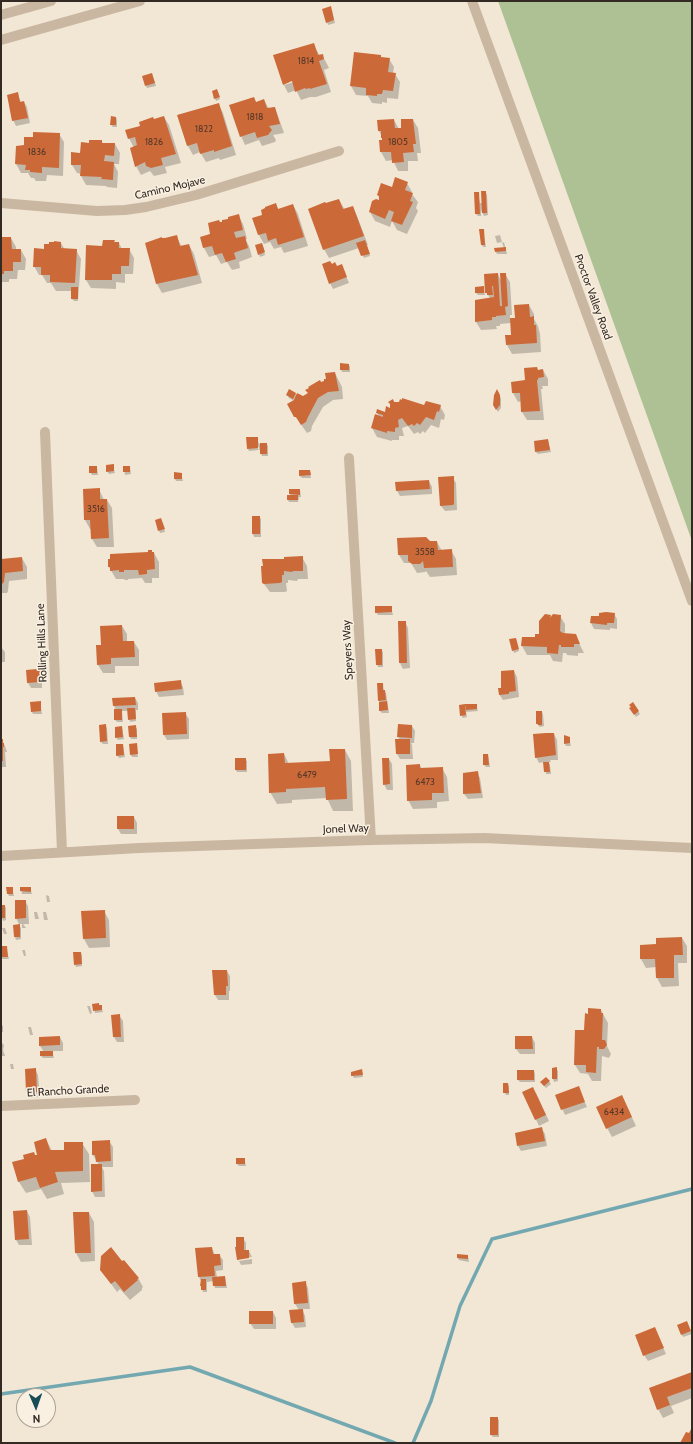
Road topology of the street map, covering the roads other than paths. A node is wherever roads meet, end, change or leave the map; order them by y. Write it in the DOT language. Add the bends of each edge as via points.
graph roads {
  1 [pos="51,1"];
  2 [pos="140,1"];
  3 [pos="472,1"];
  4 [pos="1,15"];
  5 [pos="1,40"];
  6 [pos="338,151"];
  7 [pos="1,203"];
  8 [pos="45,432"];
  9 [pos="349,458"];
  10 [pos="692,601"];
  11 [pos="370,840"];
  12 [pos="692,848"];
  13 [pos="62,852"];
  14 [pos="1,856"];
  15 [pos="136,1100"];
  16 [pos="1,1106"];
  1 -- 4 [label="street"];
  2 -- 5 [label="street"];
  3 -- 10 [label="street, Proctor Valley Road"];
  6 -- 7 [label="street, Camino Mojave" via="196,195 146,207 97,211"];
  8 -- 13 [label="street, Rolling Hills Lane"];
  9 -- 11 [label="street, Speyers Way"];
  11 -- 12 [label="street, Jonel Way" via="484,838"];
  11 -- 13 [label="street, Jonel Way"];
  13 -- 14 [label="street, Jonel Way"];
  15 -- 16 [label="street, El Rancho Grande"];
}
